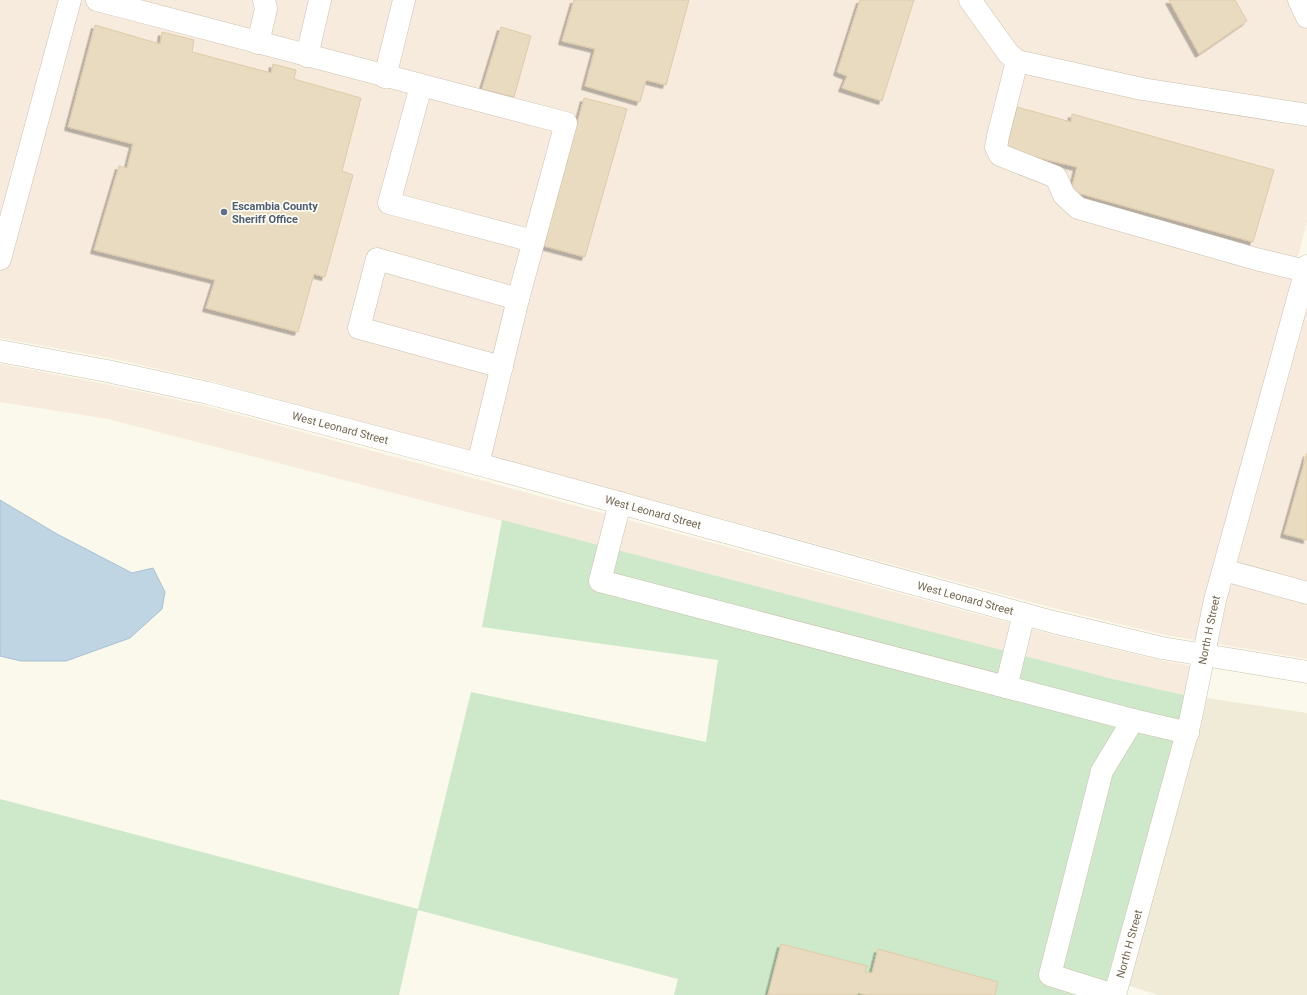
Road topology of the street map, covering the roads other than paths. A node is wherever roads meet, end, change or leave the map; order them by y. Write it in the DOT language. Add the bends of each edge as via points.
graph roads {
  1 [pos="70,0"];
  2 [pos="97,0"];
  3 [pos="264,0"];
  4 [pos="320,0"];
  5 [pos="404,0"];
  6 [pos="970,0"];
  7 [pos="1299,0"];
  8 [pos="1307,17"];
  9 [pos="258,43"];
  10 [pos="307,56"];
  11 [pos="1017,61"];
  12 [pos="385,77"];
  13 [pos="422,86"];
  14 [pos="1307,114"];
  15 [pos="533,241"];
  16 [pos="0,259"];
  17 [pos="1305,277"];
  18 [pos="518,299"];
  19 [pos="0,351"];
  20 [pos="502,367"];
  21 [pos="478,464"];
  22 [pos="620,503"];
  23 [pos="1224,570"];
  24 [pos="1307,593"];
  25 [pos="1024,614"];
  26 [pos="1204,655"];
  27 [pos="1307,672"];
  28 [pos="1006,687"];
  29 [pos="1133,720"];
  30 [pos="1188,733"];
  31 [pos="1115,995"];
  1 -- 16 [label="street"];
  2 -- 9 [label="street"];
  3 -- 9 [label="street" via="266,9"];
  4 -- 10 [label="street"];
  5 -- 12 [label="street"];
  6 -- 11 [label="street" via="1008,53"];
  7 -- 8 [label="street"];
  9 -- 10 [label="street"];
  10 -- 12 [label="street"];
  11 -- 14 [label="street" via="1142,89"];
  11 -- 17 [label="street" via="996,147 1000,155 1056,177 1064,195 1078,208 1256,259"];
  12 -- 13 [label="street"];
  13 -- 15 [label="street" via="389,203"];
  13 -- 15 [label="street" via="566,123"];
  15 -- 18 [label="street"];
  17 -- 23 [label="street, North H Street"];
  18 -- 20 [label="street"];
  18 -- 20 [label="street" via="378,259 359,328"];
  19 -- 21 [label="street, West Leonard Street" via="208,393"];
  20 -- 21 [label="street"];
  21 -- 22 [label="street, West Leonard Street"];
  22 -- 25 [label="street, West Leonard Street"];
  22 -- 28 [label="street" via="600,581"];
  23 -- 24 [label="street"];
  23 -- 26 [label="street, North H Street"];
  25 -- 26 [label="street, West Leonard Street" via="1162,648"];
  25 -- 28 [label="street"];
  26 -- 27 [label="street, West Leonard Street"];
  26 -- 30 [label="street, North H Street"];
  28 -- 29 [label="street"];
  29 -- 30 [label="street"];
  29 -- 31 [label="street" via="1102,771 1050,975"];
  30 -- 31 [label="street, North H Street"];
}
